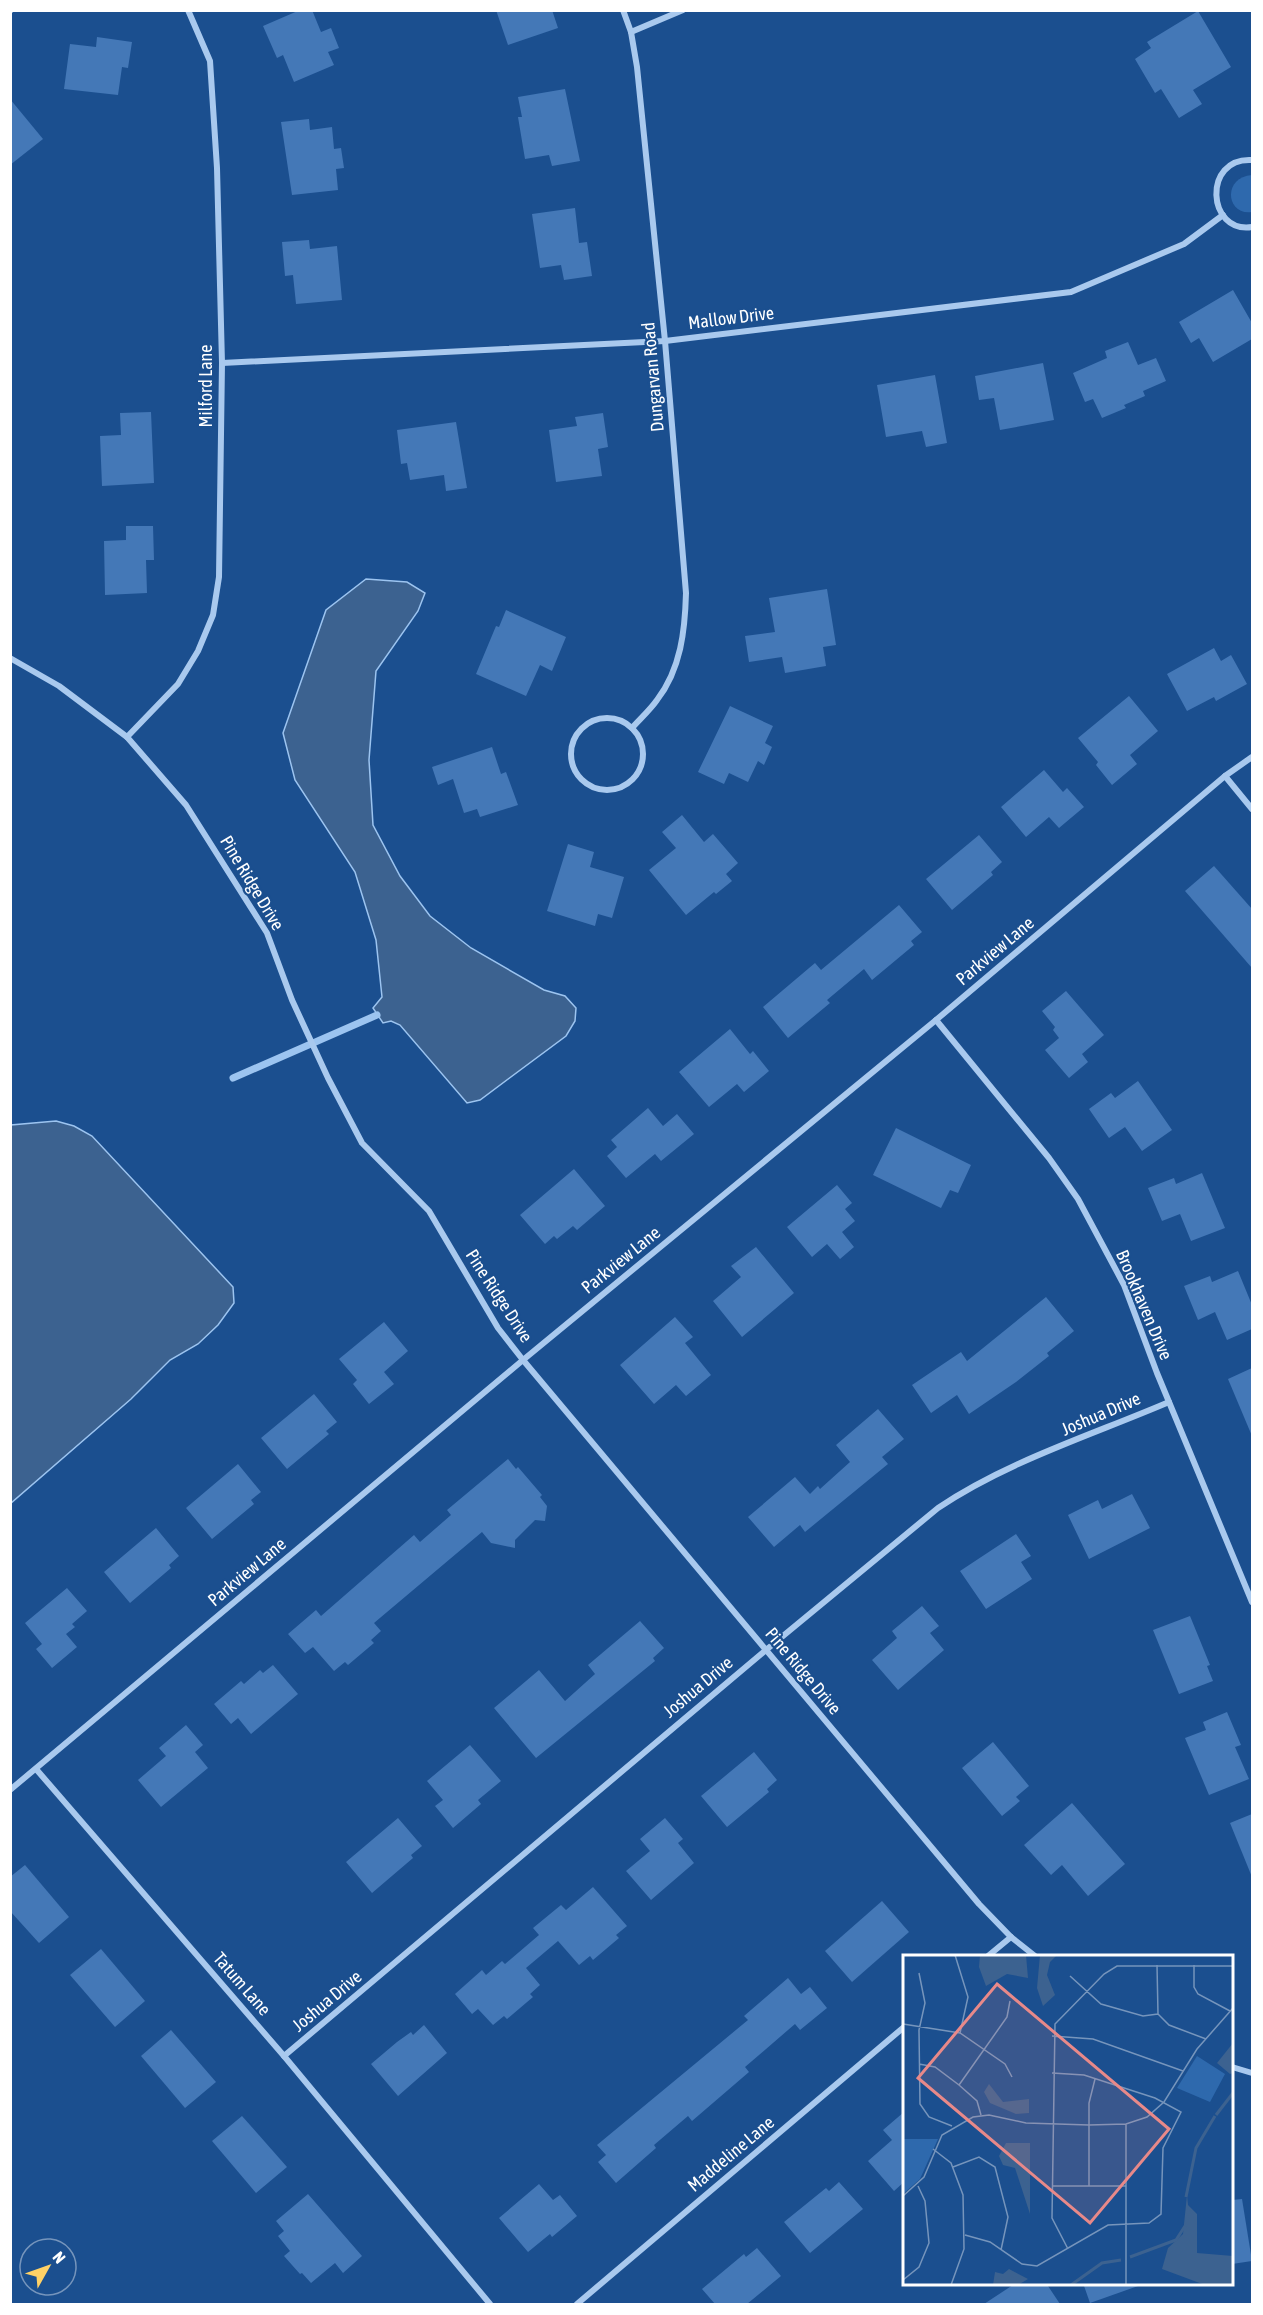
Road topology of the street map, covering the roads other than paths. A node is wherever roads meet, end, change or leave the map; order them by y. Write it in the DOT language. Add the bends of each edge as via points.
graph roads {
  1 [pos="188,10"];
  2 [pos="623,10"];
  3 [pos="683,10"];
  4 [pos="631,32"];
  5 [pos="1252,160"];
  6 [pos="1223,215"];
  7 [pos="1252,227"];
  8 [pos="665,341"];
  9 [pos="222,363"];
  10 [pos="10,658"];
  11 [pos="632,728"];
  12 [pos="127,737"];
  13 [pos="1252,757"];
  14 [pos="1225,776"];
  15 [pos="1252,808"];
  16 [pos="936,1020"];
  17 [pos="523,1360"];
  18 [pos="1169,1402"];
  19 [pos="1252,1602"];
  20 [pos="766,1650"];
  21 [pos="36,1769"];
  22 [pos="10,1790"];
  23 [pos="1011,1937"];
  24 [pos="989,1955"];
  25 [pos="1034,1955"];
  26 [pos="903,2028"];
  27 [pos="284,2056"];
  28 [pos="1233,2067"];
  29 [pos="1252,2073"];
  30 [pos="490,2304"];
  31 [pos="577,2304"];
  1 -- 9 [label="street, Milford Lane" via="210,61"];
  2 -- 4 [label="street, Dungarvan Road"];
  3 -- 4 [label="street"];
  4 -- 8 [label="street, Dungarvan Road"];
  5 -- 6 [label="street" via="1237,162 1218,179 1217,204"];
  6 -- 7 [label="street" via="1234,224"];
  6 -- 8 [label="street, Mallow Drive" via="1184,244 1071,292"];
  8 -- 9 [label="street, Mallow Drive"];
  8 -- 11 [label="street, Dungarvan Road" via="686,593 685,623 671,677 658,699"];
  9 -- 12 [label="street, Milford Lane" via="219,577 213,615 178,684"];
  10 -- 12 [label="street, Pine Ridge Drive" via="59,686"];
  11 -- 11 [label="street" via="643,752 634,777 624,786 611,789 598,789 586,783 571,758 572,743 579,730 605,717"];
  12 -- 17 [label="street, Pine Ridge Drive" via="186,805 267,933 291,1000 362,1143 429,1211 498,1328"];
  13 -- 14 [label="street, Parkview Lane"];
  14 -- 15 [label="street"];
  14 -- 16 [label="street, Parkview Lane"];
  16 -- 17 [label="street, Parkview Lane"];
  16 -- 18 [label="street, Brookhaven Drive" via="1078,1199 1124,1285"];
  17 -- 20 [label="street, Pine Ridge Drive"];
  17 -- 21 [label="street, Parkview Lane"];
  18 -- 19 [label="street, Brookhaven Drive"];
  18 -- 20 [label="street, Joshua Drive" via="1006,1470 956,1496"];
  20 -- 23 [label="street, Pine Ridge Drive"];
  20 -- 27 [label="street, Joshua Drive"];
  21 -- 22 [label="street, Parkview Lane"];
  21 -- 27 [label="street, Tatum Lane"];
  23 -- 24 [label="street"];
  23 -- 25 [label="street, Pine Ridge Drive"];
  26 -- 31 [label="street, Maddeline Lane"];
  27 -- 30 [label="street, Tatum Lane"];
  28 -- 29 [label="street"];
}
